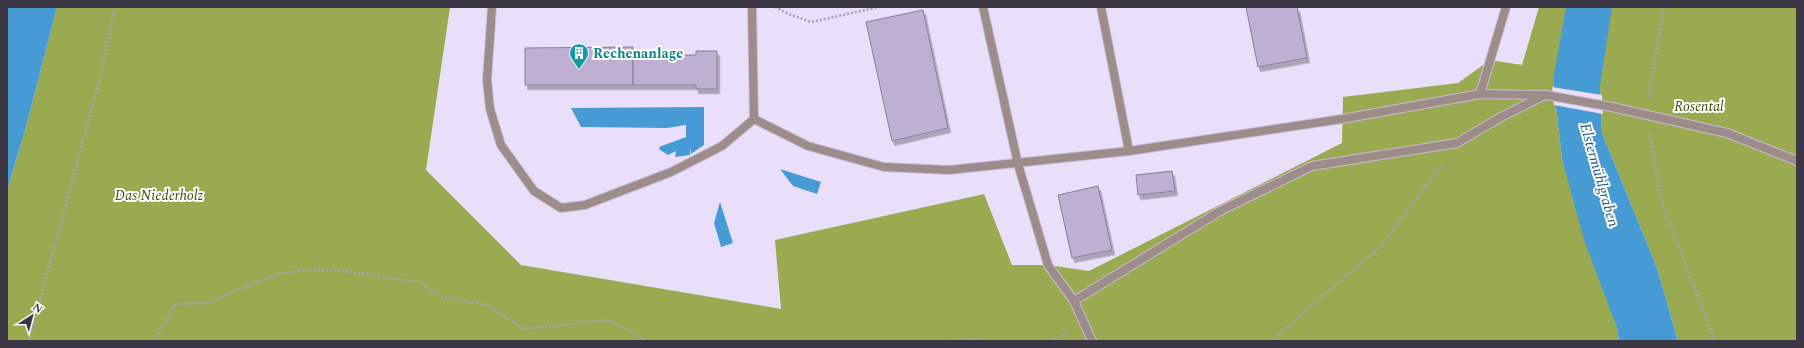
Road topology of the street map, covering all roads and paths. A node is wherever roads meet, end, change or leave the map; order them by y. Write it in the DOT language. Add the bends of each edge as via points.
graph roads {
  1 [pos="115,7"];
  2 [pos="492,7"];
  3 [pos="752,7"];
  4 [pos="774,7"];
  5 [pos="880,7"];
  6 [pos="983,7"];
  7 [pos="1101,7"];
  8 [pos="1506,7"];
  9 [pos="1664,7"];
  10 [pos="1649,88"];
  11 [pos="1480,94"];
  12 [pos="1546,95"];
  13 [pos="1647,115"];
  14 [pos="754,119"];
  15 [pos="1457,143"];
  16 [pos="1129,151"];
  17 [pos="1797,161"];
  18 [pos="1018,164"];
  19 [pos="1074,301"];
  20 [pos="29,341"];
  21 [pos="154,341"];
  22 [pos="647,341"];
  23 [pos="939,341"];
  24 [pos="985,341"];
  25 [pos="1092,341"];
  26 [pos="1271,341"];
  27 [pos="1715,341"];
  1 -- 20 [label="path" via="100,78"];
  2 -- 14 [label="lane" via="487,80 490,109 501,145 534,191 561,208 585,205 671,172 722,146"];
  3 -- 14 [label="lane"];
  4 -- 5 [label="path" via="811,22"];
  6 -- 18 [label="lane"];
  7 -- 16 [label="lane"];
  8 -- 11 [label="lane"];
  9 -- 10 [label="path"];
  11 -- 12 [label="lane"];
  11 -- 16 [label="lane" via="1342,119"];
  12 -- 13 [label="lane"];
  12 -- 15 [label="lane"];
  13 -- 17 [label="lane" via="1727,133"];
  13 -- 27 [label="path" via="1660,197"];
  14 -- 18 [label="lane" via="808,146 884,167 950,170"];
  15 -- 19 [label="lane" via="1312,166 1220,211"];
  15 -- 26 [label="path" via="1382,245"];
  16 -- 18 [label="lane"];
  18 -- 19 [label="lane" via="1048,265"];
  19 -- 25 [label="lane"];
  21 -- 22 [label="path" via="175,304 208,303 276,274 315,269 419,282 439,296 488,305 524,329 608,320"];
  23 -- 24 [label="path"];
}
